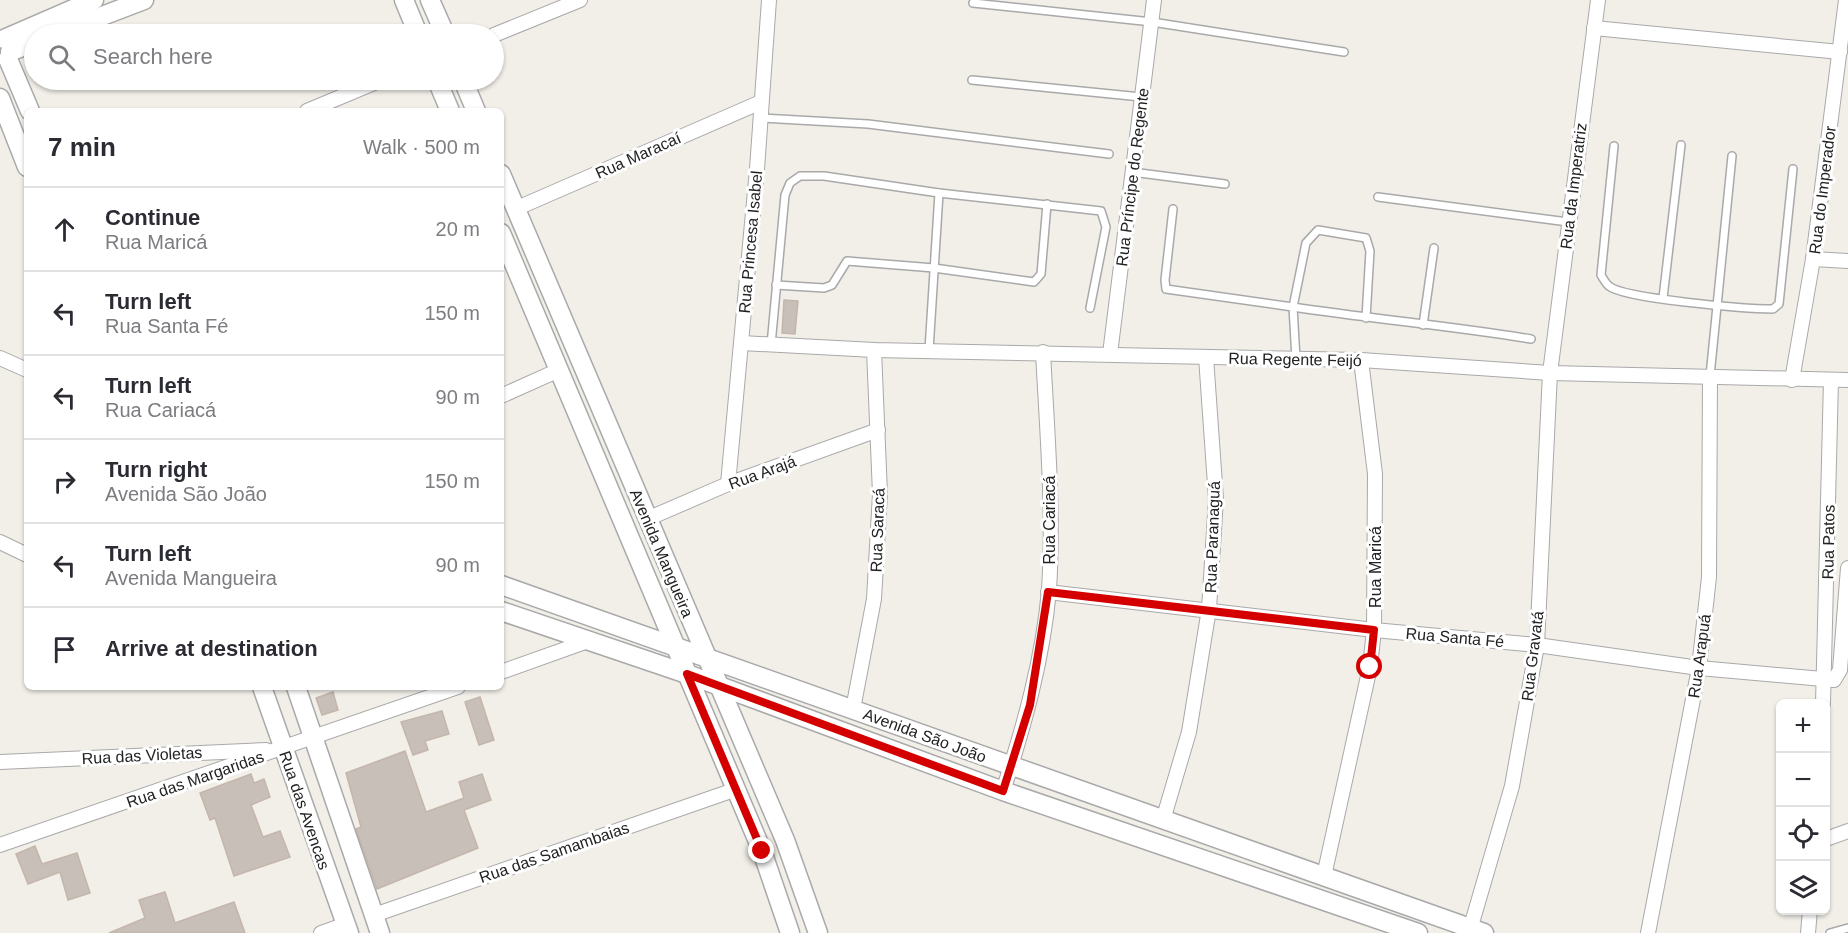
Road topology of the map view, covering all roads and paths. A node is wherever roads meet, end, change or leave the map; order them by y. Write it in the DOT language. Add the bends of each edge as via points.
graph roads {
  1 [pos="94,0"];
  2 [pos="144,0"];
  3 [pos="404,0"];
  4 [pos="430,0"];
  5 [pos="580,0"];
  6 [pos="769,0"];
  7 [pos="1154,0"];
  8 [pos="1598,0"];
  9 [pos="1846,0"];
  10 [pos="973,3"];
  11 [pos="1152,22"];
  12 [pos="52,24"];
  13 [pos="81,24"];
  14 [pos="414,24"];
  15 [pos="441,24"];
  16 [pos="1594,28"];
  17 [pos="504,31"];
  18 [pos="24,40"];
  19 [pos="24,45"];
  20 [pos="5,51"];
  21 [pos="1344,52"];
  22 [pos="1840,52"];
  23 [pos="972,80"];
  24 [pos="357,90"];
  25 [pos="441,90"];
  26 [pos="467,90"];
  27 [pos="1141,97"];
  28 [pos="0,98"];
  29 [pos="761,102"];
  30 [pos="29,108"];
  31 [pos="314,108"];
  32 [pos="449,108"];
  33 [pos="475,108"];
  34 [pos="760,118"];
  35 [pos="1614,146"];
  36 [pos="1681,146"];
  37 [pos="1109,154"];
  38 [pos="1732,156"];
  39 [pos="24,159"];
  40 [pos="1793,169"];
  41 [pos="1132,172"];
  42 [pos="504,182"];
  43 [pos="1226,184"];
  44 [pos="939,193"];
  45 [pos="1378,197"];
  46 [pos="1047,204"];
  47 [pos="515,209"];
  48 [pos="1173,209"];
  49 [pos="1569,222"];
  50 [pos="504,240"];
  51 [pos="1434,248"];
  52 [pos="1813,259"];
  53 [pos="1848,261"];
  54 [pos="934,268"];
  55 [pos="776,285"];
  56 [pos="1663,298"];
  57 [pos="1717,304"];
  58 [pos="1293,307"];
  59 [pos="1090,308"];
  60 [pos="1366,318"];
  61 [pos="1423,325"];
  62 [pos="1531,339"];
  63 [pos="741,343"];
  64 [pos="771,345"];
  65 [pos="874,350"];
  66 [pos="929,350"];
  67 [pos="1043,352"];
  68 [pos="1110,354"];
  69 [pos="1206,357"];
  70 [pos="0,358"];
  71 [pos="1296,359"];
  72 [pos="1362,360"];
  73 [pos="24,369"];
  74 [pos="559,370"];
  75 [pos="1550,373"];
  76 [pos="1710,376"];
  77 [pos="1792,380"];
  78 [pos="1831,380"];
  79 [pos="1848,380"];
  80 [pos="504,395"];
  81 [pos="878,430"];
  82 [pos="728,484"];
  83 [pos="647,519"];
  84 [pos="0,542"];
  85 [pos="24,554"];
  86 [pos="1848,568"];
  87 [pos="504,586"];
  88 [pos="1048,592"];
  89 [pos="1209,609"];
  90 [pos="504,612"];
  91 [pos="1374,630"];
  92 [pos="588,641"];
  93 [pos="674,645"];
  94 [pos="1537,645"];
  95 [pos="707,656"];
  96 [pos="1699,668"];
  97 [pos="504,671"];
  98 [pos="687,674"];
  99 [pos="1825,679"];
  100 [pos="721,689"];
  101 [pos="263,690"];
  102 [pos="297,690"];
  103 [pos="450,690"];
  104 [pos="1823,699"];
  105 [pos="853,709"];
  106 [pos="314,738"];
  107 [pos="284,749"];
  108 [pos="0,762"];
  109 [pos="1011,766"];
  110 [pos="734,790"];
  111 [pos="1003,791"];
  112 [pos="1163,820"];
  113 [pos="1848,831"];
  114 [pos="346,834"];
  115 [pos="1830,838"];
  116 [pos="316,841"];
  117 [pos="0,845"];
  118 [pos="1324,876"];
  119 [pos="374,915"];
  120 [pos="1810,915"];
  121 [pos="1848,928"];
  122 [pos="347,929"];
  123 [pos="1475,931"];
  124 [pos="321,933"];
  125 [pos="380,933"];
  126 [pos="790,933"];
  127 [pos="818,933"];
  128 [pos="1418,933"];
  129 [pos="1648,933"];
  130 [pos="1808,933"];
  131 [pos="1830,933"];
  1 -- 12 [label="street"];
  2 -- 13 [label="street"];
  3 -- 14 [label="street"];
  4 -- 15 [label="street"];
  5 -- 17 [label="street"];
  6 -- 29 [label="street, Rua Princesa Isabel"];
  7 -- 11 [label="street, Rua Príncipe do Regente"];
  8 -- 16 [label="street, Rua da Imperatriz"];
  9 -- 22 [label="street, Rua do Imperador"];
  10 -- 11 [label="lane"];
  11 -- 21 [label="lane"];
  11 -- 27 [label="street, Rua Príncipe do Regente"];
  16 -- 22 [label="street"];
  16 -- 49 [label="street, Rua da Imperatriz"];
  18 -- 20 [label="street"];
  19 -- 20 [label="street"];
  20 -- 30 [label="street"];
  22 -- 52 [label="street, Rua do Imperador"];
  23 -- 27 [label="lane"];
  24 -- 31 [label="street"];
  25 -- 32 [label="street"];
  26 -- 33 [label="street"];
  27 -- 41 [label="street, Rua Príncipe do Regente"];
  28 -- 39 [label="street"];
  29 -- 34 [label="street, Rua Princesa Isabel"];
  29 -- 47 [label="street, Rua Maracaí"];
  34 -- 37 [label="lane" via="868,124"];
  34 -- 63 [label="street, Rua Princesa Isabel"];
  35 -- 56 [label="lane" via="1601,275 1608,286 1623,292"];
  36 -- 56 [label="lane"];
  38 -- 57 [label="lane"];
  40 -- 57 [label="lane" via="1779,304 1773,309"];
  41 -- 43 [label="lane"];
  41 -- 68 [label="street, Rua Príncipe do Regente"];
  42 -- 47 [label="street, Avenida Mangueira"];
  44 -- 46 [label="lane"];
  44 -- 54 [label="lane"];
  44 -- 55 [label="lane" via="800,176 790,183 785,195"];
  45 -- 49 [label="lane"];
  46 -- 54 [label="lane" via="1041,274 1034,282"];
  46 -- 59 [label="lane" via="1101,211 1106,219"];
  47 -- 83 [label="street, Avenida Mangueira"];
  48 -- 58 [label="lane" via="1166,289"];
  49 -- 75 [label="street, Rua da Imperatriz"];
  50 -- 74 [label="street, Avenida Mangueira"];
  51 -- 61 [label="lane"];
  52 -- 53 [label="street"];
  52 -- 77 [label="street, Rua do Imperador"];
  54 -- 55 [label="lane" via="847,261 832,285 824,288"];
  54 -- 66 [label="lane"];
  55 -- 64 [label="lane"];
  56 -- 57 [label="lane"];
  57 -- 76 [label="lane"];
  58 -- 60 [label="lane"];
  58 -- 60 [label="lane" via="1306,243 1318,230 1346,233 1366,238 1370,251"];
  58 -- 71 [label="lane"];
  60 -- 61 [label="lane"];
  61 -- 62 [label="lane"];
  63 -- 64 [label="street, Rua Regente Feijó"];
  63 -- 82 [label="street, Rua Princesa Isabel"];
  64 -- 65 [label="street, Rua Regente Feijó"];
  65 -- 66 [label="street, Rua Regente Feijó"];
  65 -- 81 [label="street, Rua Saracá"];
  66 -- 67 [label="street, Rua Regente Feijó"];
  67 -- 68 [label="street, Rua Regente Feijó"];
  67 -- 88 [label="street, Rua Cariacá" via="1051,521"];
  68 -- 69 [label="street, Rua Regente Feijó"];
  69 -- 71 [label="street, Rua Regente Feijó"];
  69 -- 89 [label="street, Rua Paranaguá" via="1216,499"];
  70 -- 73 [label="street"];
  71 -- 72 [label="street, Rua Regente Feijó"];
  72 -- 75 [label="street, Rua Regente Feijó"];
  72 -- 91 [label="street, Rua Maricá" via="1375,474"];
  74 -- 80 [label="street"];
  74 -- 93 [label="street, Avenida Mangueira"];
  75 -- 76 [label="street, Rua Regente Feijó"];
  75 -- 94 [label="street, Rua Gravatá"];
  76 -- 77 [label="street, Rua Regente Feijó"];
  76 -- 96 [label="street, Rua Arapuá" via="1709,577"];
  77 -- 78 [label="street, Rua Regente Feijó"];
  78 -- 79 [label="street, Rua Regente Feijó"];
  78 -- 99 [label="street, Rua Patos"];
  81 -- 82 [label="street, Rua Arajá"];
  81 -- 105 [label="street, Rua Saracá" via="880,494 874,599"];
  82 -- 83 [label="street, Rua Arajá"];
  83 -- 95 [label="street, Avenida Mangueira"];
  84 -- 85 [label="street"];
  86 -- 99 [label="street" via="1840,670 1834,680"];
  87 -- 93 [label="street, Avenida São João"];
  88 -- 89 [label="street, Rua Santa Fé"];
  88 -- 109 [label="street, Rua Cariacá" via="1030,705"];
  89 -- 91 [label="street, Rua Santa Fé"];
  89 -- 112 [label="street, Rua Paranaguá" via="1189,732"];
  90 -- 92 [label="street, Avenida São João"];
  91 -- 94 [label="street, Rua Santa Fé"];
  91 -- 118 [label="street, Rua Maricá" via="1370,667"];
  92 -- 97 [label="street"];
  92 -- 98 [label="street, Avenida São João"];
  93 -- 95 [label="street, Avenida São João"];
  93 -- 98 [label="street, Avenida Mangueira"];
  94 -- 96 [label="street, Rua Santa Fé"];
  94 -- 123 [label="street, Rua Gravatá" via="1512,786"];
  95 -- 100 [label="street, Avenida Mangueira"];
  95 -- 105 [label="street, Avenida São João"];
  96 -- 99 [label="street, Rua Santa Fé"];
  96 -- 129 [label="street, Rua Arapuá"];
  98 -- 100 [label="street, Avenida São João"];
  98 -- 110 [label="street, Avenida Mangueira"];
  99 -- 104 [label="street, Rua Patos"];
  100 -- 111 [label="street, Avenida São João"];
  100 -- 127 [label="street, Avenida Mangueira" via="785,840"];
  101 -- 107 [label="street, Rua das Avencas"];
  102 -- 106 [label="street, Rua das Avencas"];
  103 -- 106 [label="street, Rua das Margaridas"];
  105 -- 109 [label="street, Avenida São João"];
  106 -- 107 [label="street, Rua das Margaridas"];
  106 -- 114 [label="street, Rua das Avencas"];
  107 -- 108 [label="street, Rua das Violetas"];
  107 -- 116 [label="street, Rua das Avencas"];
  107 -- 117 [label="street, Rua das Margaridas"];
  109 -- 111 [label="street, Rua Cariacá"];
  109 -- 112 [label="street, Avenida São João"];
  110 -- 119 [label="street, Rua das Samambaias"];
  110 -- 126 [label="street, Avenida Mangueira" via="762,851"];
  111 -- 128 [label="street, Avenida São João"];
  112 -- 118 [label="street, Avenida São João"];
  113 -- 115 [label="street"];
  114 -- 116 [label="street"];
  114 -- 119 [label="street, Rua das Avencas"];
  116 -- 122 [label="street, Rua das Avencas"];
  118 -- 123 [label="street, Avenida São João"];
  119 -- 125 [label="street, Rua das Avencas"];
  120 -- 130 [label="street"];
  121 -- 131 [label="lane"];
  122 -- 124 [label="street"];
}
